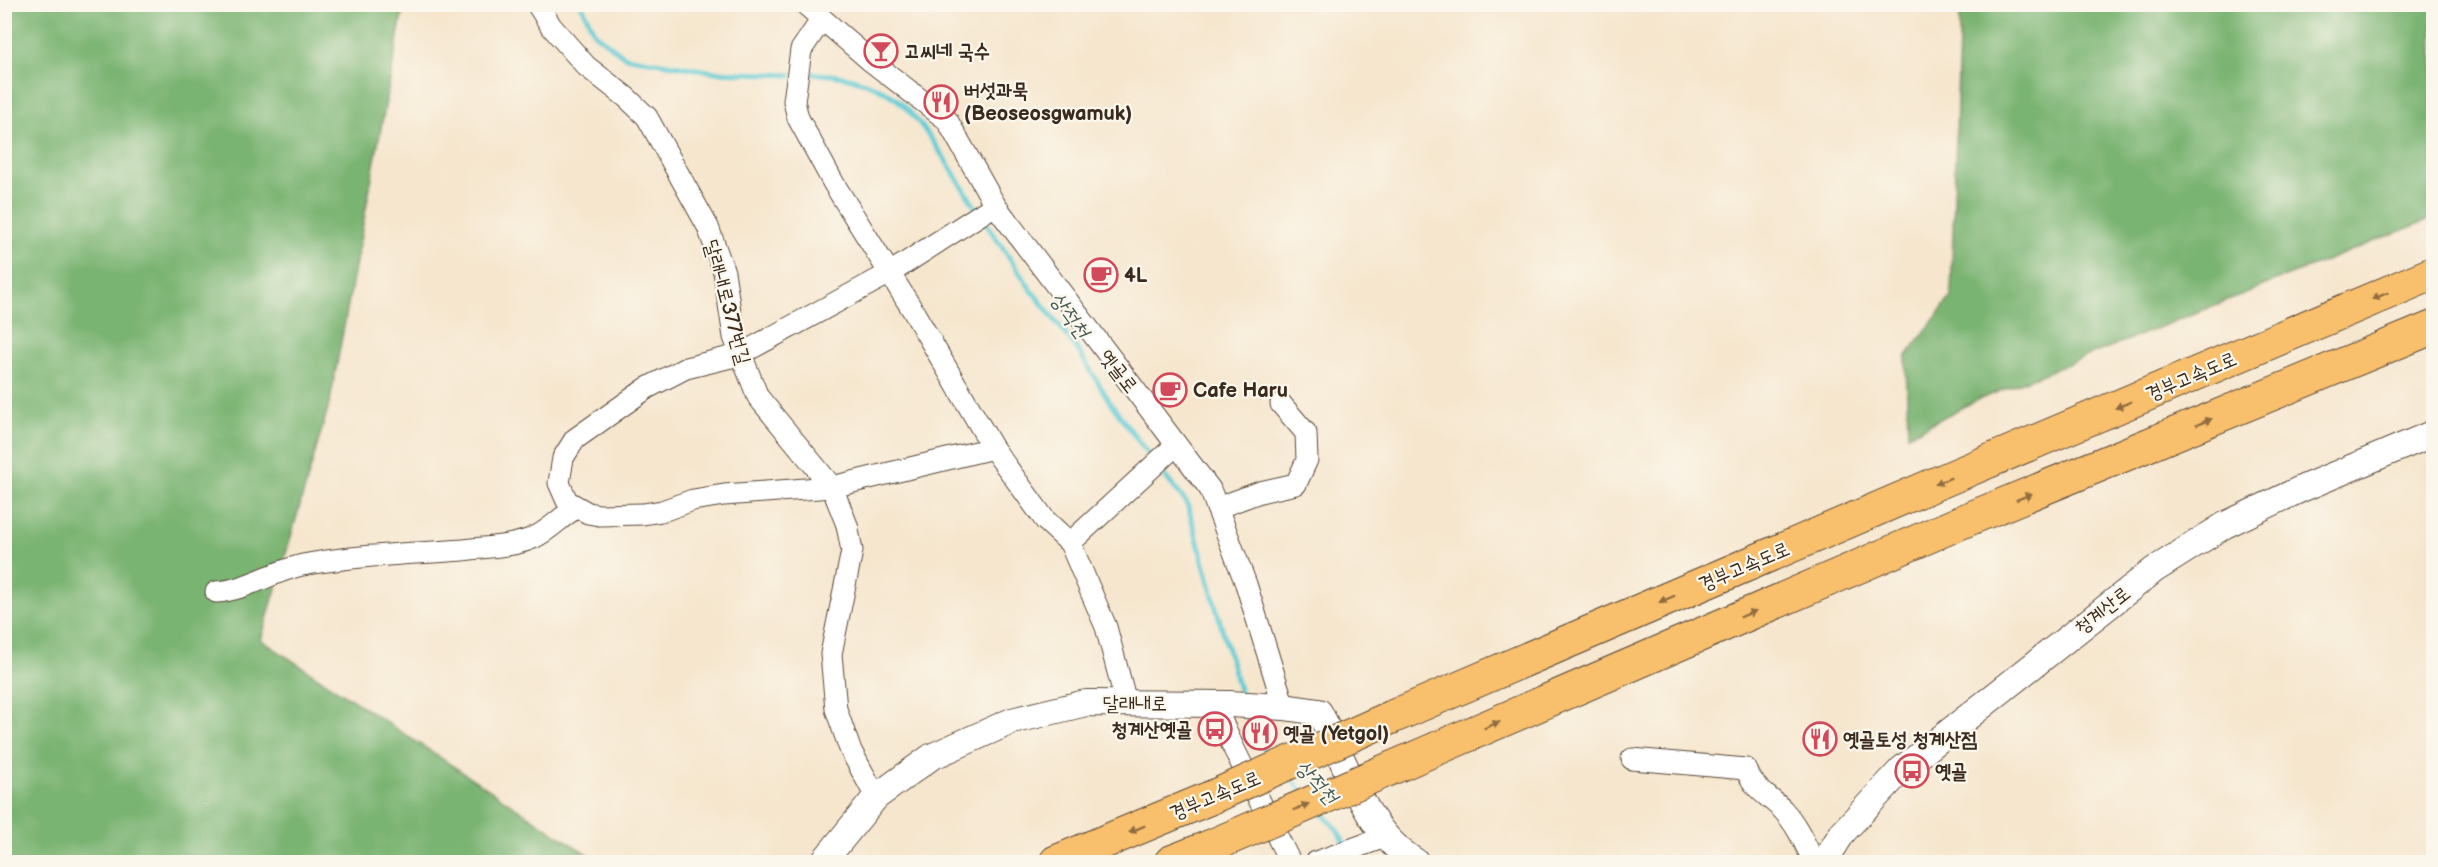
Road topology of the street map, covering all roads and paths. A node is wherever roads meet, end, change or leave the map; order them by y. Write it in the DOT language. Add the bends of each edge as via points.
graph roads {
  1 [pos="537,4"];
  2 [pos="805,4"];
  3 [pos="822,19"];
  4 [pos="995,205"];
  5 [pos="890,273"];
  6 [pos="2433,273"];
  7 [pos="2433,327"];
  8 [pos="739,355"];
  9 [pos="1281,404"];
  10 [pos="2433,433"];
  11 [pos="993,448"];
  12 [pos="1170,450"];
  13 [pos="832,486"];
  14 [pos="576,508"];
  15 [pos="1217,508"];
  16 [pos="1070,543"];
  17 [pos="216,592"];
  18 [pos="1126,702"];
  19 [pos="1222,704"];
  20 [pos="1274,707"];
  21 [pos="1632,759"];
  22 [pos="876,797"];
  23 [pos="1385,837"];
  24 [pos="823,862"];
  25 [pos="1056,862"];
  26 [pos="1171,862"];
  27 [pos="1290,862"];
  28 [pos="1316,862"];
  29 [pos="1416,862"];
  30 [pos="1814,862"];
  31 [pos="1824,862"];
  1 -- 8 [label="street, 달래내로377번길" via="586,66 647,117 708,227 724,272"];
  2 -- 3 [label="street, 옛골로"];
  3 -- 4 [label="street, 옛골로" via="947,120"];
  3 -- 5 [label="street" via="802,46 795,94 798,118"];
  4 -- 5 [label="street"];
  4 -- 12 [label="street, 옛골로"];
  5 -- 8 [label="street"];
  5 -- 11 [label="street"];
  6 -- 25 [label="highway, 경부고속도로, one-way, bridge"];
  26 -- 7 [label="highway, one-way, bridge" via="1971,518"];
  8 -- 13 [label="street, 달래내로377번길" via="758,397"];
  8 -- 14 [label="street" via="686,368 662,380 575,439 562,458 559,483 567,501"];
  9 -- 15 [label="street" via="1306,433 1307,460 1296,484"];
  10 -- 31 [label="street, 청계산로" via="2225,525 2154,570 1902,769 1843,832"];
  11 -- 13 [label="street"];
  11 -- 16 [label="street" via="1045,520"];
  12 -- 15 [label="street, 옛골로" via="1210,489"];
  12 -- 16 [label="street"];
  13 -- 14 [label="street" via="724,495 643,514 599,515"];
  13 -- 22 [label="street, 달래내로377번길" via="848,525 852,551 831,654 836,709 850,749"];
  14 -- 17 [label="street" via="535,537 521,541 307,564 231,591"];
  15 -- 20 [label="street, 옛골로" via="1246,584"];
  16 -- 18 [label="street" via="1106,627"];
  18 -- 19 [label="street, 달래내로"];
  18 -- 22 [label="street, 달래내로" via="1086,703 1012,721 931,757"];
  19 -- 20 [label="street, 달래내로"];
  19 -- 27 [label="street" via="1234,749"];
  20 -- 23 [label="street, 달래내로" via="1319,712 1367,812"];
  21 -- 30 [label="street" via="1746,769 1752,783 1783,811"];
  22 -- 24 [label="street, 달래내로"];
  23 -- 28 [label="street"];
  23 -- 29 [label="street, 달래내로"];
}
